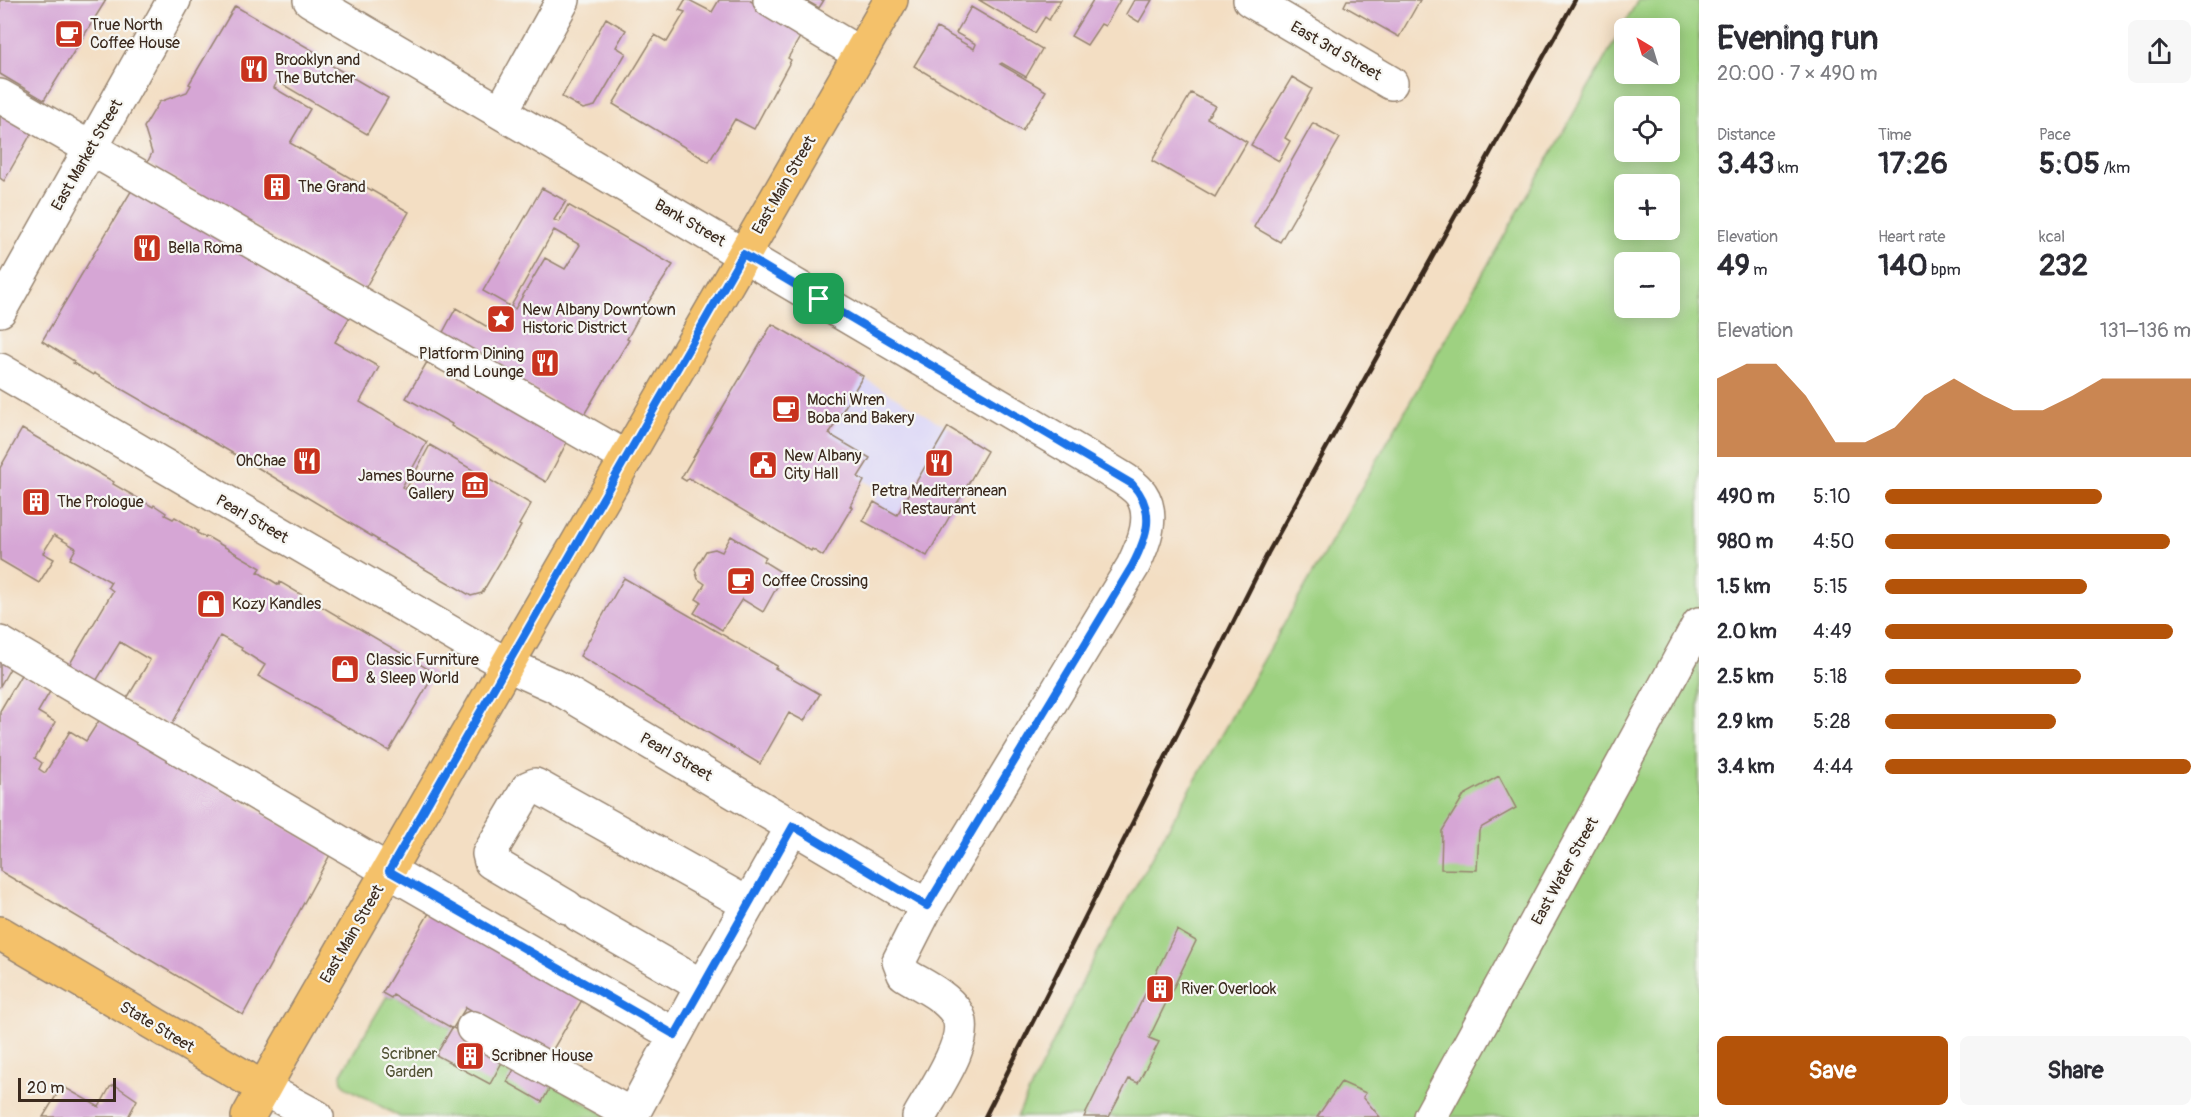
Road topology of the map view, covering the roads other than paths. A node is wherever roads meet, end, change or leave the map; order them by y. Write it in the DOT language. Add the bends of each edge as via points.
graph roads {
  1 [pos="174,0"];
  2 [pos="310,0"];
  3 [pos="563,0"];
  4 [pos="770,0"];
  5 [pos="891,0"];
  6 [pos="1250,0"];
  7 [pos="860,54"];
  8 [pos="1391,83"];
  9 [pos="0,96"];
  10 [pos="501,112"];
  11 [pos="91,149"];
  12 [pos="743,254"];
  13 [pos="0,310"];
  14 [pos="0,370"];
  15 [pos="627,458"];
  16 [pos="1699,624"];
  17 [pos="0,643"];
  18 [pos="508,665"];
  19 [pos="793,826"];
  20 [pos="389,871"];
  21 [pos="748,904"];
  22 [pos="927,906"];
  23 [pos="0,933"];
  24 [pos="702,986"];
  25 [pos="473,1028"];
  26 [pos="675,1035"];
  27 [pos="263,1088"];
  28 [pos="631,1116"];
  29 [pos="249,1117"];
  30 [pos="317,1117"];
  31 [pos="919,1117"];
  32 [pos="1430,1117"];
  1 -- 11 [label="street, East Market Street"];
  2 -- 10 [label="street, Bank Street"];
  3 -- 10 [label="street"];
  4 -- 7 [label="street"];
  5 -- 7 [label="main road, East Main Street"];
  6 -- 8 [label="street, East 3rd Street"];
  7 -- 12 [label="main road, East Main Street"];
  9 -- 11 [label="street"];
  10 -- 12 [label="street, Bank Street"];
  11 -- 13 [label="street, East Market Street"];
  11 -- 15 [label="street"];
  12 -- 15 [label="main road, East Main Street"];
  12 -- 22 [label="street, Bank Street" via="1132,484 1142,495 1148,518 1144,542 1136,558"];
  14 -- 18 [label="street, Pearl Street"];
  15 -- 18 [label="main road, East Main Street"];
  16 -- 32 [label="street, East Water Street"];
  17 -- 20 [label="street"];
  18 -- 19 [label="street, Pearl Street" via="555,686"];
  18 -- 20 [label="main road, East Main Street"];
  19 -- 21 [label="street"];
  19 -- 22 [label="street, Pearl Street"];
  20 -- 26 [label="street"];
  20 -- 27 [label="main road, East Main Street"];
  21 -- 24 [label="street"];
  21 -- 24 [label="street" via="535,785 528,788 489,854 491,862"];
  22 -- 31 [label="street" via="899,960 901,968 904,974 945,1000 957,1013 962,1028 958,1047"];
  23 -- 27 [label="main road, State Street"];
  24 -- 26 [label="street"];
  25 -- 28 [label="street"];
  26 -- 28 [label="street"];
  27 -- 29 [label="main road, East Main Street"];
  27 -- 30 [label="street, State Street"];
}
